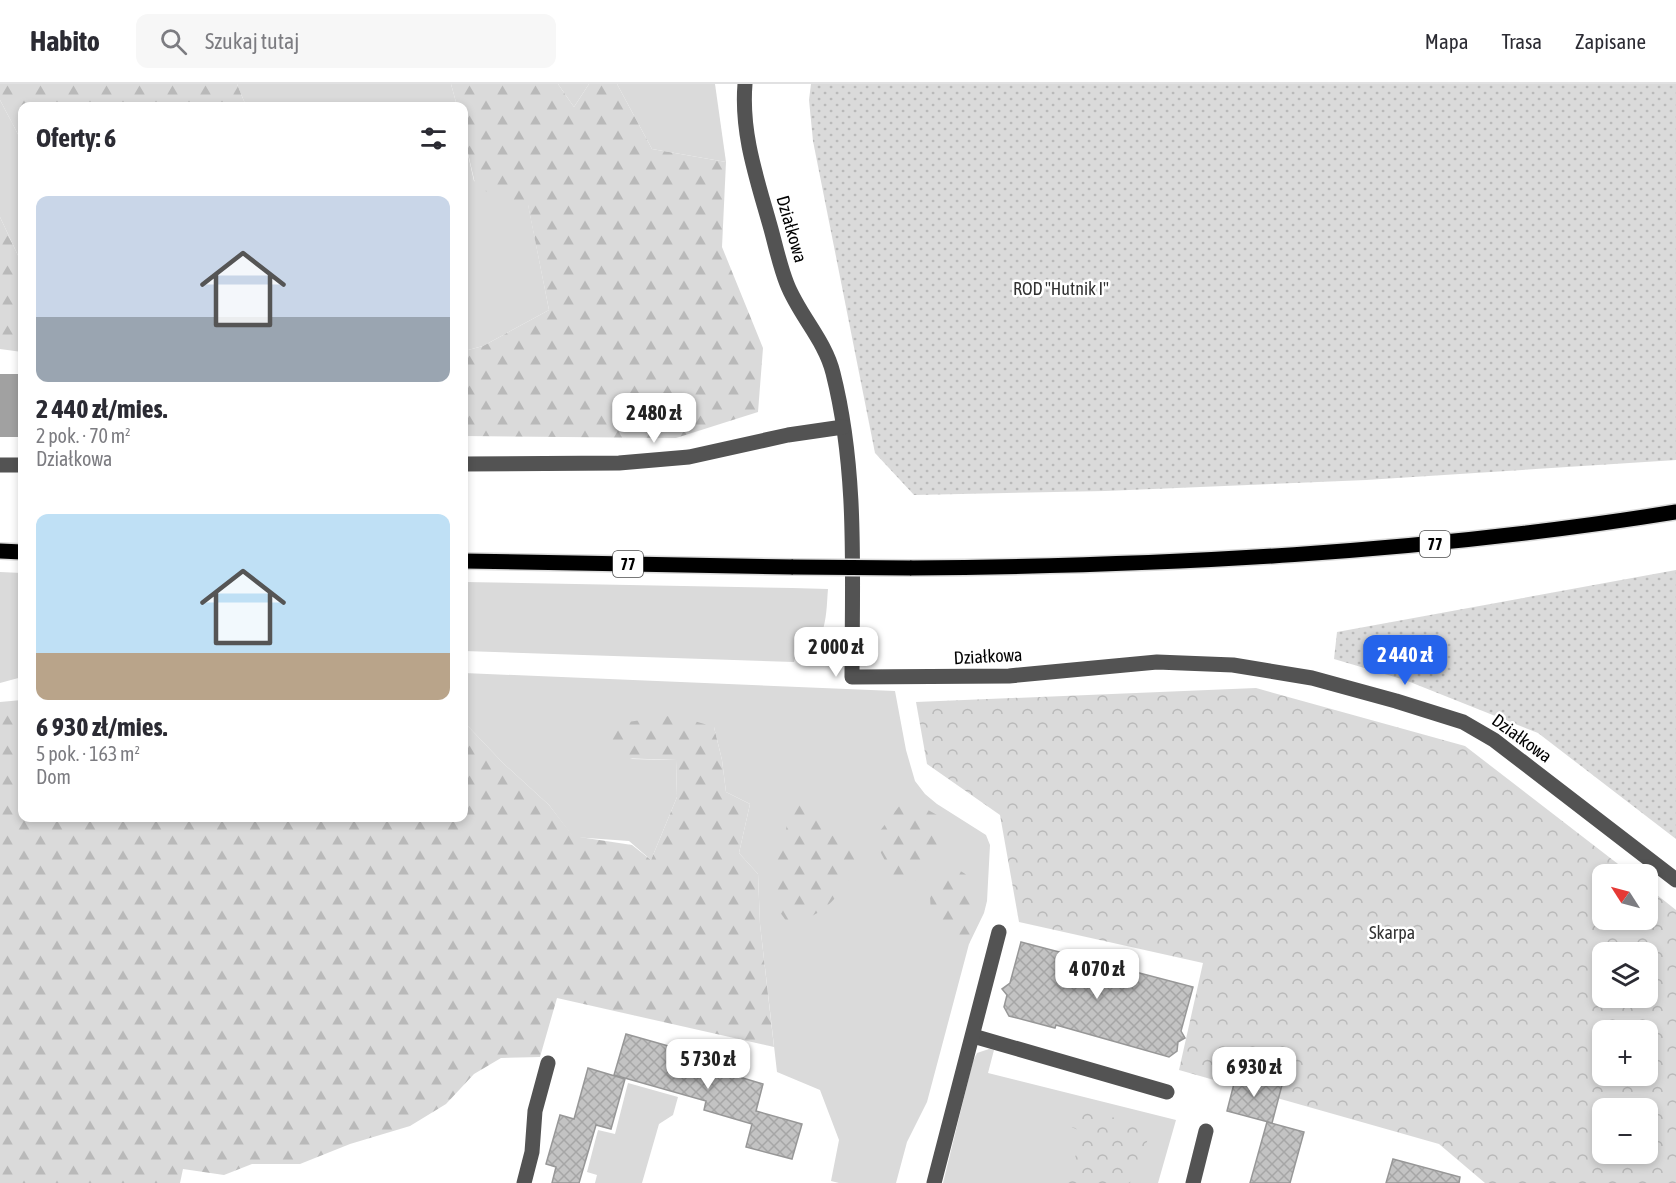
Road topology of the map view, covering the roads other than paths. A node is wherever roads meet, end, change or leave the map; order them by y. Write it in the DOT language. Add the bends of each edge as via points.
graph roads {
  1 [pos="745,84"];
  2 [pos="843,427"];
  3 [pos="468,464"];
  4 [pos="0,465"];
  5 [pos="18,465"];
  6 [pos="1676,512"];
  7 [pos="0,551"];
  8 [pos="18,552"];
  9 [pos="468,561"];
  10 [pos="1676,880"];
  11 [pos="999,932"];
  12 [pos="973,1036"];
  13 [pos="548,1063"];
  14 [pos="1167,1092"];
  15 [pos="1206,1131"];
  16 [pos="524,1183"];
  17 [pos="934,1183"];
  18 [pos="1193,1183"];
  1 -- 2 [label="street, Działkowa" via="750,152 786,283 833,370"];
  2 -- 3 [label="street" via="689,457 619,463"];
  2 -- 10 [label="street, Działkowa" via="852,499 852,677 1009,676 1157,662 1233,664 1312,678 1463,722 1494,740"];
  4 -- 5 [label="street"];
  6 -- 9 [label="main road, 77, bridge" via="1476,540 1180,563 910,568"];
  7 -- 8 [label="main road"];
  11 -- 12 [label="street"];
  12 -- 14 [label="street"];
  12 -- 17 [label="street"];
  13 -- 16 [label="street" via="535,1111 532,1152"];
  15 -- 18 [label="street"];
}
